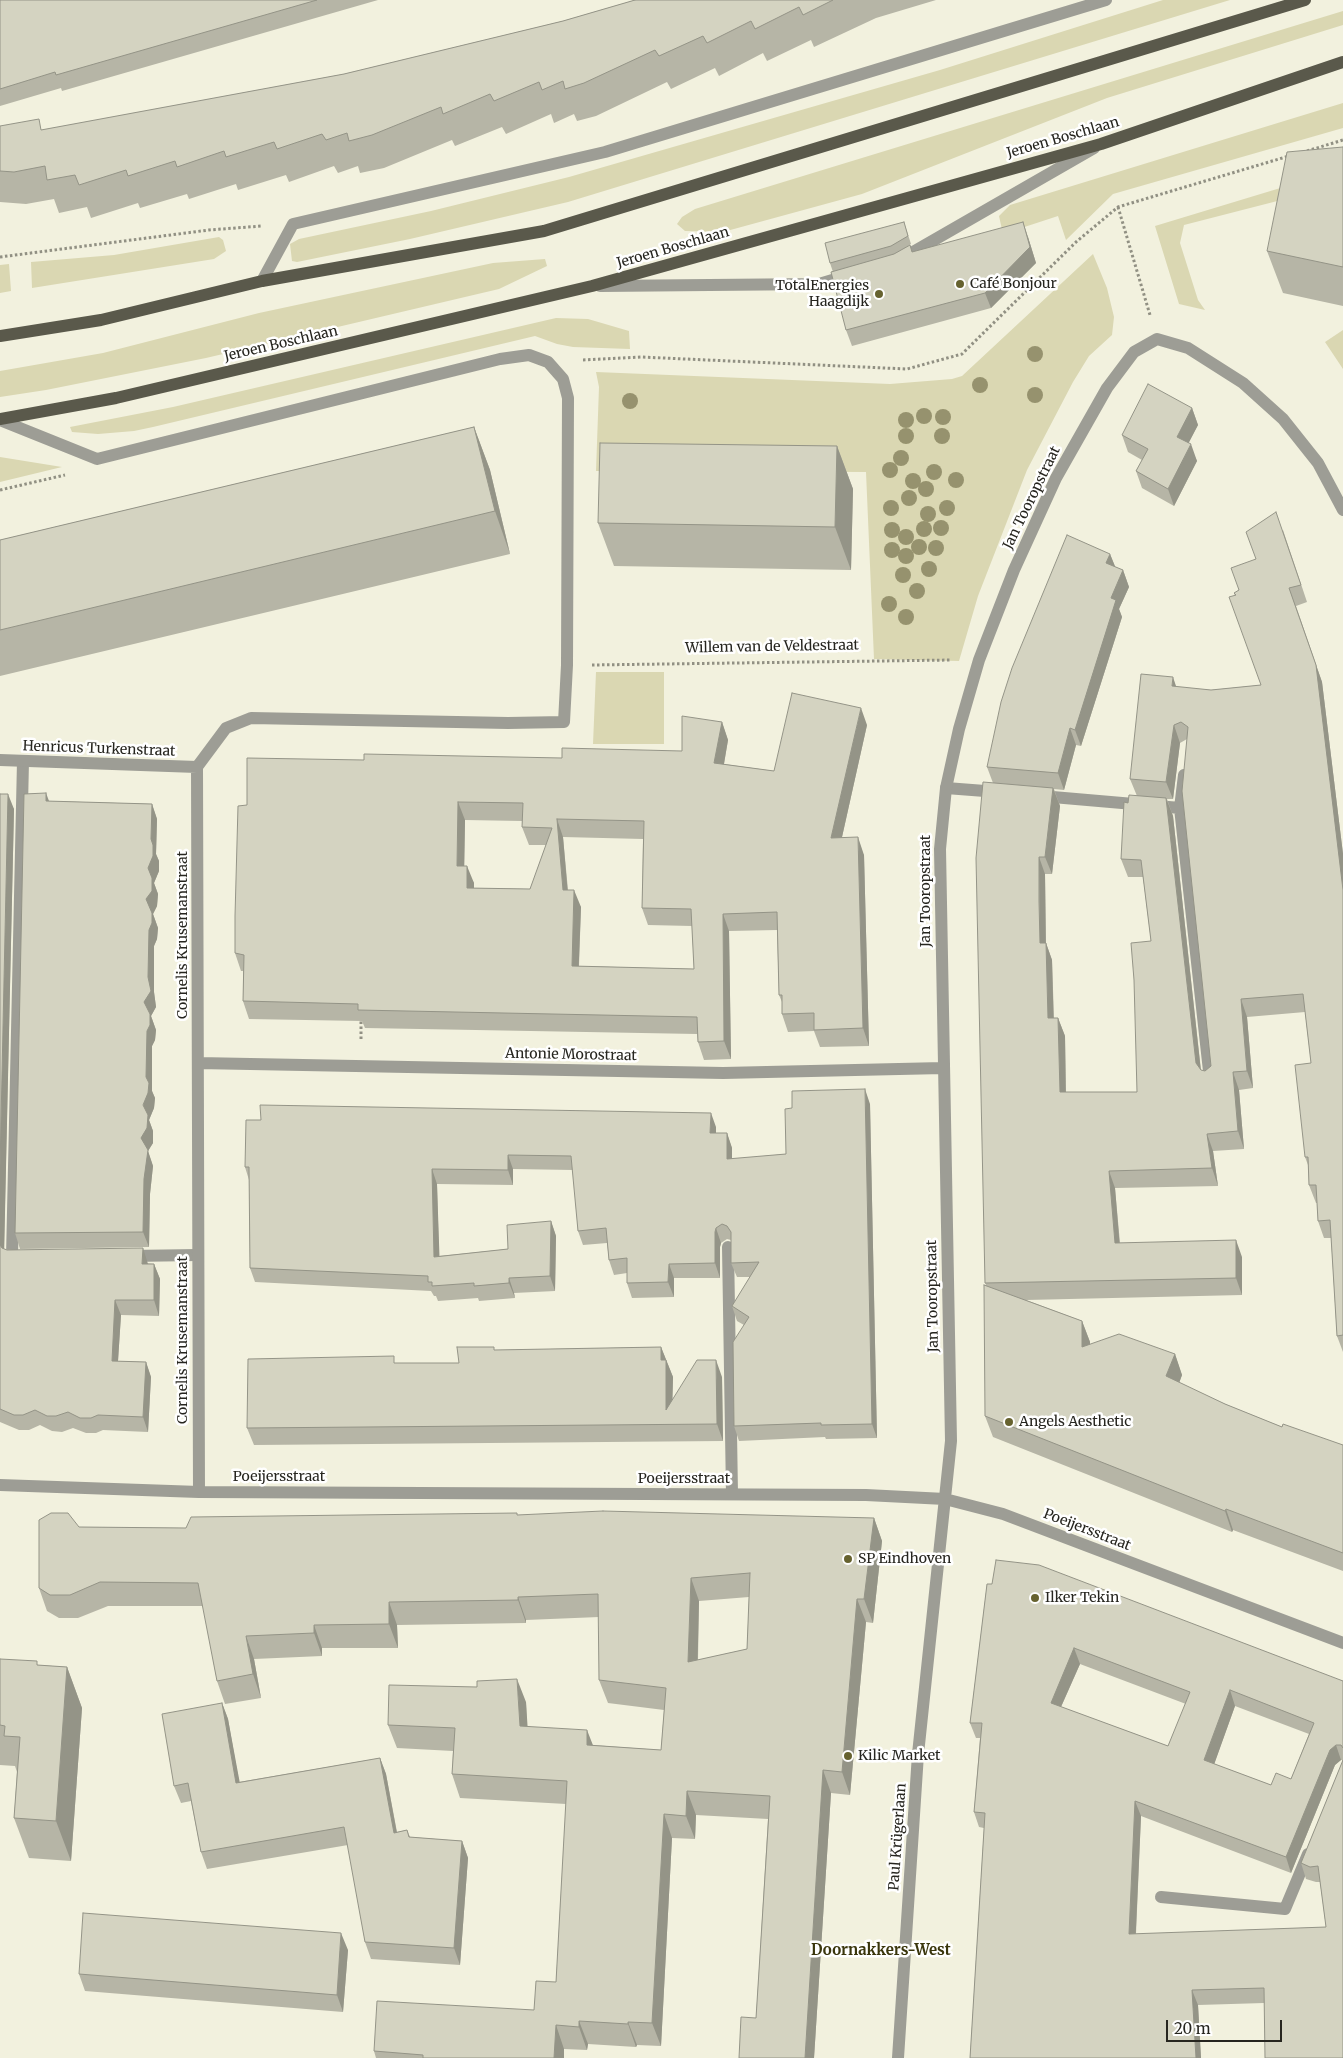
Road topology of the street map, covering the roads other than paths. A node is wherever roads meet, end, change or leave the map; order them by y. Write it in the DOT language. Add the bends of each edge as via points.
graph roads {
  1 [pos="1106,0"];
  2 [pos="1305,0"];
  3 [pos="1092,2"];
  4 [pos="1343,62"];
  5 [pos="1101,144"];
  6 [pos="888,264"];
  7 [pos="862,272"];
  8 [pos="262,281"];
  9 [pos="592,286"];
  10 [pos="0,336"];
  11 [pos="0,420"];
  12 [pos="1343,510"];
  13 [pos="0,760"];
  14 [pos="23,761"];
  15 [pos="1185,765"];
  16 [pos="198,767"];
  17 [pos="946,788"];
  18 [pos="1180,808"];
  19 [pos="198,1062"];
  20 [pos="942,1068"];
  21 [pos="1210,1080"];
  22 [pos="728,1247"];
  23 [pos="198,1255"];
  24 [pos="120,1256"];
  25 [pos="32,1257"];
  26 [pos="0,1485"];
  27 [pos="199,1492"];
  28 [pos="732,1494"];
  29 [pos="945,1499"];
  30 [pos="1343,1643"];
  31 [pos="1314,1839"];
  32 [pos="1161,1897"];
  33 [pos="898,2058"];
  1 -- 3 [label="street"];
  2 -- 8 [label="main road" via="544,230"];
  3 -- 8 [label="street" via="605,152 293,224"];
  4 -- 5 [label="main road, Jeroen Boschlaan"];
  5 -- 6 [label="street" via="897,262"];
  5 -- 9 [label="main road, Jeroen Boschlaan"];
  7 -- 9 [label="street" via="819,284"];
  8 -- 10 [label="main road" via="101,320"];
  9 -- 11 [label="main road, Jeroen Boschlaan" via="125,395"];
  11 -- 16 [label="street, Jeroen Boschlaan" via="97,459 500,359 529,355 548,362 563,379 568,398 564,722 251,718 226,728"];
  12 -- 17 [label="street, Jan Tooropstraat" via="1318,463 1283,419 1243,383 1188,348 1157,339 1134,352 1107,388 1056,478 1014,570 979,660"];
  13 -- 14 [label="street, Henricus Turkenstraat"];
  14 -- 16 [label="street, Henricus Turkenstraat"];
  14 -- 25 [label="street" via="12,1257"];
  15 -- 18 [label="street"];
  16 -- 19 [label="street, Cornelis Krusemanstraat"];
  17 -- 18 [label="street"];
  17 -- 20 [label="street, Jan Tooropstraat" via="940,849"];
  18 -- 21 [label="street"];
  19 -- 20 [label="street, Antonie Morostraat" via="723,1073"];
  19 -- 23 [label="street, Cornelis Krusemanstraat"];
  20 -- 29 [label="street, Jan Tooropstraat" via="951,1441"];
  22 -- 28 [label="street"];
  23 -- 24 [label="street"];
  23 -- 27 [label="street, Cornelis Krusemanstraat"];
  26 -- 27 [label="street, Poeijersstraat"];
  27 -- 28 [label="street, Poeijersstraat"];
  28 -- 29 [label="street, Poeijersstraat" via="866,1494"];
  29 -- 30 [label="street, Poeijersstraat" via="1003,1514"];
  29 -- 33 [label="street, Paul Krügerlaan" via="918,1754"];
  31 -- 32 [label="street" via="1286,1910"];
}
